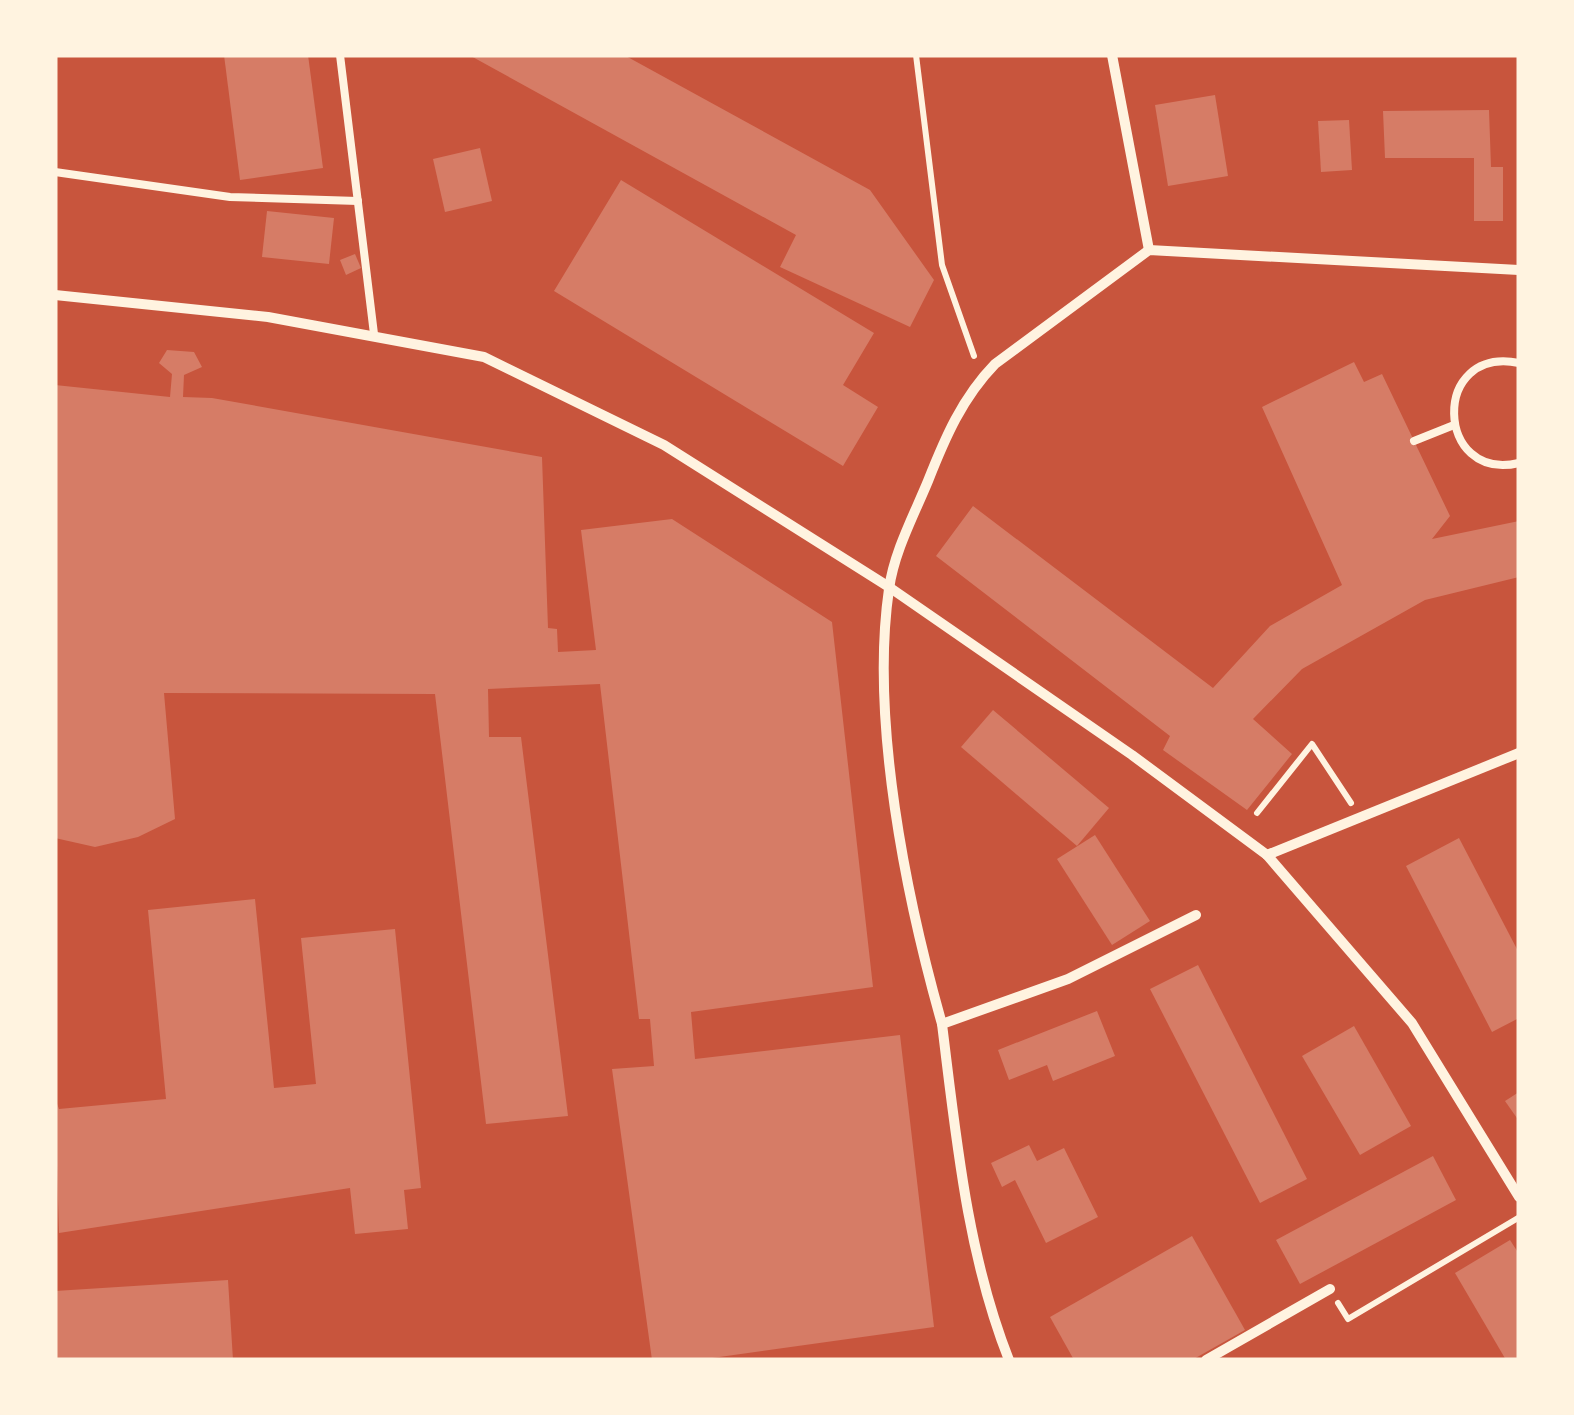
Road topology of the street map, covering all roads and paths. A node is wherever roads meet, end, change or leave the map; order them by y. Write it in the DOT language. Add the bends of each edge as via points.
graph roads {
  1 [pos="340,55"];
  2 [pos="916,55"];
  3 [pos="1112,55"];
  4 [pos="55,172"];
  5 [pos="358,200"];
  6 [pos="1149,250"];
  7 [pos="1519,270"];
  8 [pos="55,295"];
  9 [pos="374,334"];
  10 [pos="1519,363"];
  11 [pos="986,374"];
  12 [pos="1454,425"];
  13 [pos="1414,442"];
  14 [pos="1519,463"];
  15 [pos="889,587"];
  16 [pos="1519,753"];
  17 [pos="1257,813"];
  18 [pos="1360,817"];
  19 [pos="1266,855"];
  20 [pos="1196,915"];
  21 [pos="942,1024"];
  22 [pos="1519,1196"];
  23 [pos="1519,1217"];
  24 [pos="1330,1289"];
  25 [pos="1009,1360"];
  26 [pos="1206,1360"];
  1 -- 5 [label="lane"];
  2 -- 11 [label="path" via="942,265"];
  3 -- 6 [label="street"];
  4 -- 5 [label="lane" via="230,198"];
  5 -- 9 [label="lane"];
  6 -- 7 [label="street"];
  6 -- 11 [label="street"];
  8 -- 9 [label="street"];
  9 -- 15 [label="street" via="484,357 664,445"];
  10 -- 12 [label="lane" via="1489,362 1474,370 1454,399"];
  11 -- 15 [label="street" via="942,444"];
  12 -- 13 [label="lane"];
  12 -- 14 [label="lane" via="1479,459"];
  15 -- 19 [label="street"];
  15 -- 21 [label="street" via="885,669 896,815"];
  16 -- 18 [label="street"];
  17 -- 18 [label="path" via="1312,744"];
  18 -- 19 [label="street"];
  19 -- 22 [label="street" via="1412,1023"];
  20 -- 21 [label="street" via="1068,979"];
  21 -- 25 [label="street" via="962,1182"];
  23 -- 24 [label="path" via="1348,1319"];
  24 -- 26 [label="street"];
}
